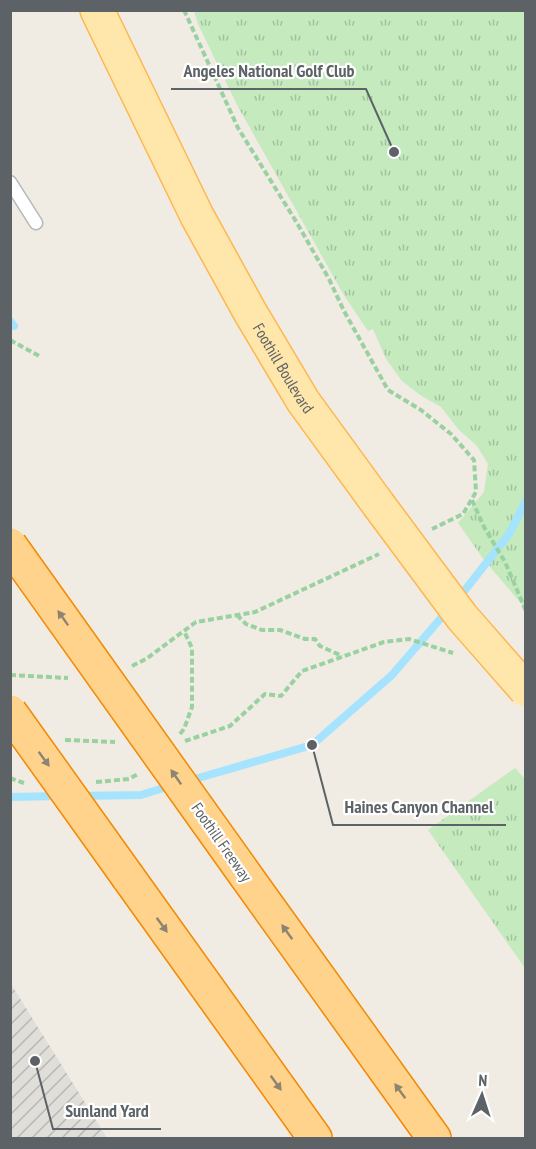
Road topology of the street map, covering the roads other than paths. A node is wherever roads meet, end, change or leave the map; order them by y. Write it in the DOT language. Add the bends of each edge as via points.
graph roads {
  1 [pos="97,10"];
  2 [pos="10,182"];
  3 [pos="36,223"];
  4 [pos="10,545"];
  5 [pos="525,690"];
  6 [pos="10,712"];
  7 [pos="315,1138"];
  8 [pos="434,1138"];
  1 -- 5 [label="main road, Foothill Boulevard, bridge" via="197,216 303,401 462,617"];
  2 -- 3 [label="lane"];
  8 -- 4 [label="highway, Foothill Freeway, one-way, bridge"];
  6 -- 7 [label="highway, one-way, bridge"];
}
